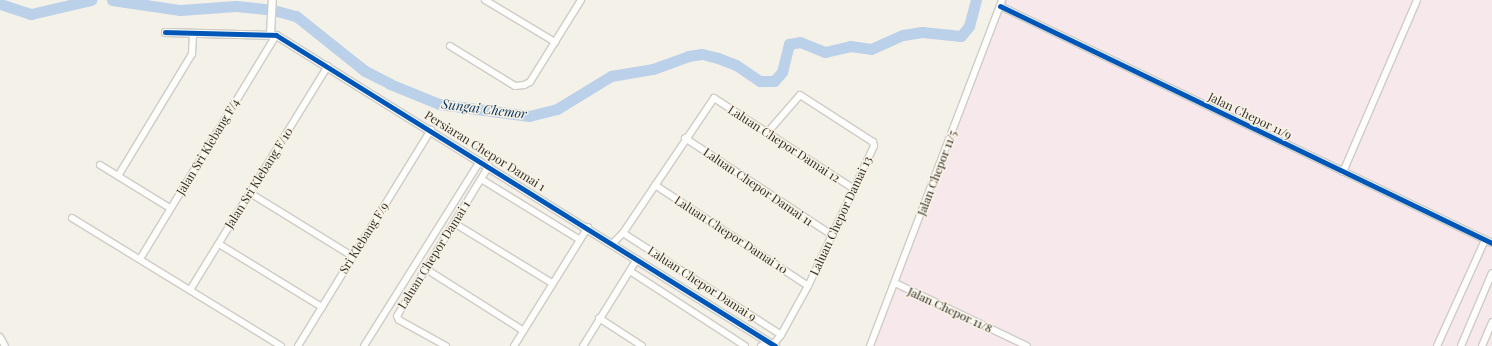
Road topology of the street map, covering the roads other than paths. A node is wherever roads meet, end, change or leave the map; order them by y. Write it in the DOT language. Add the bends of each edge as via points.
graph roads {
  1 [pos="485,0"];
  2 [pos="581,0"];
  3 [pos="1417,0"];
  4 [pos="272,1"];
  5 [pos="1001,3"];
  6 [pos="165,32"];
  7 [pos="193,33"];
  8 [pos="273,35"];
  9 [pos="554,42"];
  10 [pos="450,46"];
  11 [pos="328,66"];
  12 [pos="431,130"];
  13 [pos="767,133"];
  14 [pos="685,138"];
  15 [pos="480,161"];
  16 [pos="100,165"];
  17 [pos="489,166"];
  18 [pos="1343,172"];
  19 [pos="118,176"];
  20 [pos="481,179"];
  21 [pos="655,185"];
  22 [pos="854,189"];
  23 [pos="250,193"];
  24 [pos="170,208"];
  25 [pos="72,218"];
  26 [pos="454,223"];
  27 [pos="588,227"];
  28 [pos="623,233"];
  29 [pos="832,235"];
  30 [pos="580,240"];
  31 [pos="1485,240"];
  32 [pos="613,243"];
  33 [pos="1492,243"];
  34 [pos="219,244"];
  35 [pos="352,256"];
  36 [pos="140,259"];
  37 [pos="637,259"];
  38 [pos="426,269"];
  39 [pos="630,271"];
  40 [pos="1492,273"];
  41 [pos="552,283"];
  42 [pos="895,283"];
  43 [pos="808,286"];
  44 [pos="190,290"];
  45 [pos="322,307"];
  46 [pos="599,318"];
  47 [pos="1492,322"];
  48 [pos="522,330"];
  49 [pos="781,335"];
  50 [pos="0,337"];
  51 [pos="436,340"];
  52 [pos="772,344"];
  53 [pos="5,346"];
  54 [pos="281,346"];
  55 [pos="298,346"];
  56 [pos="364,346"];
  57 [pos="432,346"];
  58 [pos="446,346"];
  59 [pos="514,346"];
  60 [pos="583,346"];
  61 [pos="642,346"];
  62 [pos="745,346"];
  63 [pos="761,346"];
  64 [pos="870,346"];
  65 [pos="1027,346"];
  66 [pos="1437,346"];
  67 [pos="1461,346"];
  68 [pos="1482,346"];
  1 -- 9 [label="street"];
  2 -- 9 [label="street"];
  3 -- 18 [label="street"];
  4 -- 8 [label="street"];
  5 -- 18 [label="street, Jalan Chepor 11/9"];
  5 -- 42 [label="street, Jalan Chepor 11/5"];
  6 -- 7 [label="street"];
  7 -- 8 [label="street"];
  7 -- 19 [label="street" via="192,54"];
  8 -- 11 [label="street, Persiaran Chepor Damai 1"];
  8 -- 24 [label="street, Jalan Sri Klebang F/4"];
  9 -- 10 [label="street" via="530,82 515,86"];
  11 -- 12 [label="street, Persiaran Chepor Damai 1"];
  11 -- 23 [label="street, Jalan Sri Klebang F/10"];
  12 -- 15 [label="street, Persiaran Chepor Damai 1"];
  12 -- 35 [label="street, Sri Klebang F/9"];
  13 -- 14 [label="street, Laluan Chepor Damai 12" via="714,98"];
  13 -- 22 [label="street, Laluan Chepor Damai 12"];
  13 -- 22 [label="street, Laluan Chepor Damai 13" via="798,96 803,96 873,142 874,146"];
  14 -- 21 [label="street"];
  14 -- 29 [label="street, Laluan Chepor Damai 11"];
  15 -- 17 [label="street, Persiaran Chepor Damai 1"];
  15 -- 56 [label="street"];
  16 -- 19 [label="street"];
  17 -- 20 [label="street, Laluan Chepor Damai 1"];
  17 -- 27 [label="street, Persiaran Chepor Damai 1"];
  18 -- 31 [label="street, Jalan Chepor 11/9"];
  19 -- 24 [label="street"];
  20 -- 26 [label="street, Laluan Chepor Damai 1"];
  20 -- 30 [label="street"];
  21 -- 28 [label="street"];
  21 -- 43 [label="street, Laluan Chepor Damai 10"];
  22 -- 29 [label="street, Laluan Chepor Damai 13"];
  23 -- 34 [label="street, Jalan Sri Klebang F/10"];
  23 -- 35 [label="street"];
  24 -- 36 [label="street, Jalan Sri Klebang F/4"];
  25 -- 36 [label="street"];
  26 -- 38 [label="street, Laluan Chepor Damai 1"];
  26 -- 41 [label="street"];
  27 -- 30 [label="street"];
  27 -- 32 [label="street, Persiaran Chepor Damai 1"];
  28 -- 32 [label="street"];
  28 -- 49 [label="street, Laluan Chepor Damai 9"];
  29 -- 43 [label="street, Laluan Chepor Damai 13"];
  30 -- 41 [label="street"];
  31 -- 33 [label="street, Jalan Chepor 11/9"];
  31 -- 66 [label="street"];
  32 -- 37 [label="street, Persiaran Chepor Damai 1"];
  34 -- 44 [label="street, Jalan Sri Klebang F/10"];
  34 -- 45 [label="street"];
  35 -- 45 [label="street, Sri Klebang F/9"];
  36 -- 44 [label="street"];
  37 -- 39 [label="street"];
  37 -- 52 [label="street, Persiaran Chepor Damai 1"];
  38 -- 48 [label="street"];
  38 -- 51 [label="street, Laluan Chepor Damai 1" via="397,316 399,320"];
  39 -- 46 [label="street"];
  39 -- 62 [label="street"];
  40 -- 67 [label="street"];
  41 -- 48 [label="street"];
  42 -- 64 [label="street, Jalan Chepor 11/5"];
  42 -- 65 [label="street, Jalan Chepor 11/8"];
  43 -- 49 [label="street, Laluan Chepor Damai 13"];
  44 -- 54 [label="street"];
  45 -- 55 [label="street, Sri Klebang F/9"];
  46 -- 60 [label="street"];
  46 -- 61 [label="street"];
  47 -- 68 [label="street"];
  48 -- 59 [label="street"];
  49 -- 52 [label="street, Laluan Chepor Damai 13"];
  50 -- 53 [label="street"];
  51 -- 57 [label="street"];
  51 -- 58 [label="street, Laluan Chepor Damai 1"];
  52 -- 63 [label="street"];
}
